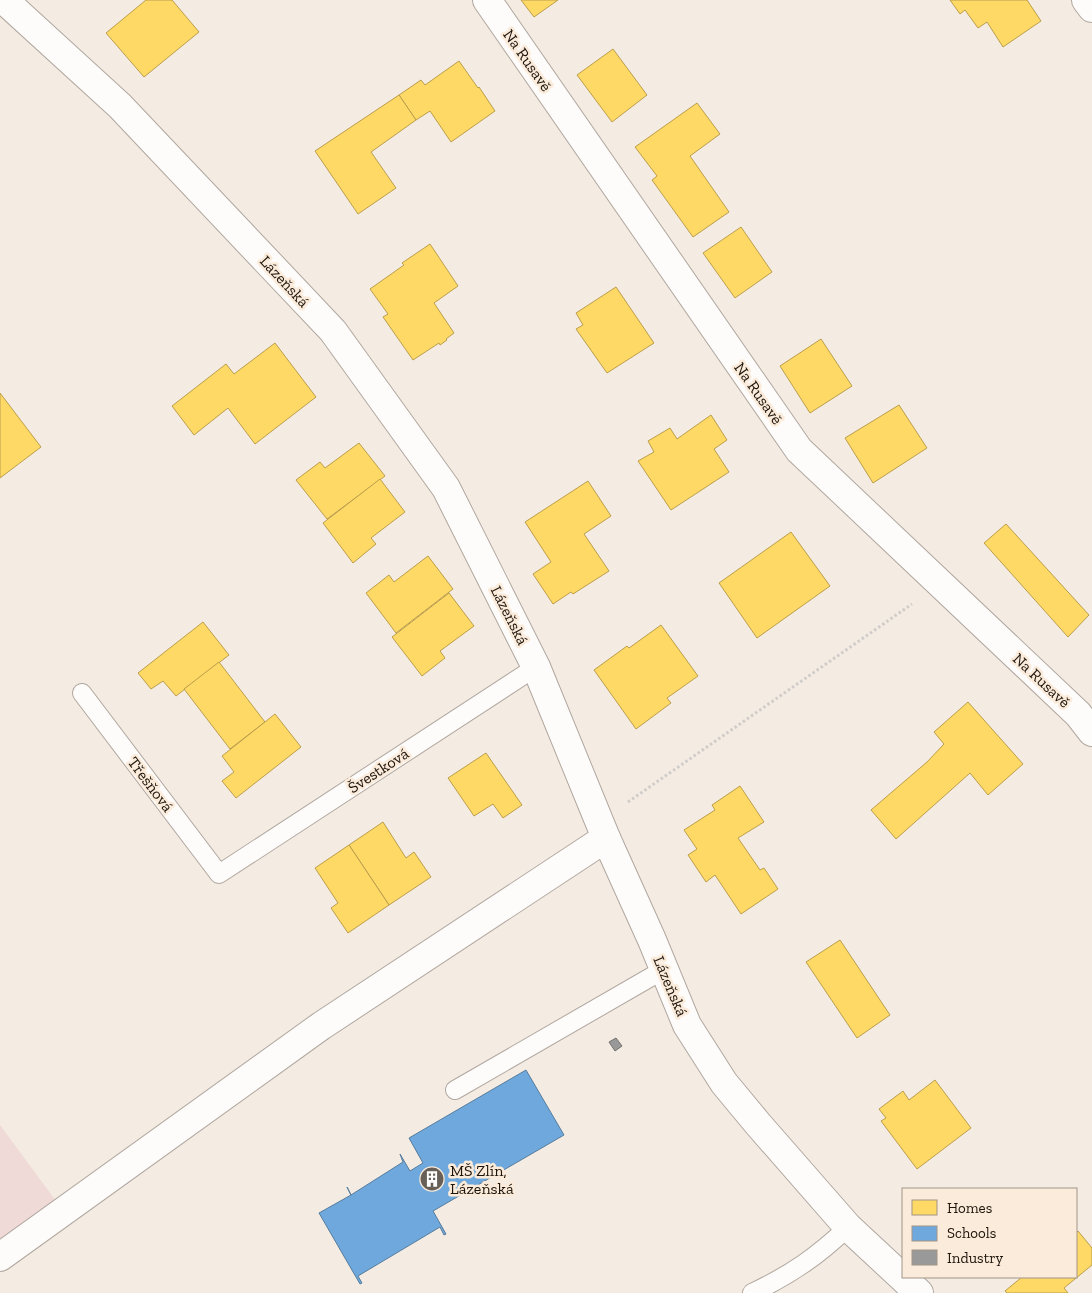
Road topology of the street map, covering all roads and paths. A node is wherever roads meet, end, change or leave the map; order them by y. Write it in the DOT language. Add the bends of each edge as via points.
graph roads {
  1 [pos="4,0"];
  2 [pos="487,0"];
  3 [pos="1086,0"];
  4 [pos="1092,8"];
  5 [pos="941,584"];
  6 [pos="536,667"];
  7 [pos="82,693"];
  8 [pos="1092,732"];
  9 [pos="602,830"];
  10 [pos="220,874"];
  11 [pos="663,970"];
  12 [pos="455,1090"];
  13 [pos="848,1227"];
  14 [pos="0,1258"];
  15 [pos="902,1277"];
  16 [pos="903,1278"];
  17 [pos="752,1293"];
  18 [pos="919,1293"];
  1 -- 6 [label="street, Lázeňská" via="120,106 333,331 446,488"];
  2 -- 5 [label="street, Na Rusavě" via="798,450"];
  3 -- 4 [label="street"];
  5 -- 8 [label="street, Na Rusavě" via="1078,714"];
  5 -- 9 [label="path"];
  6 -- 9 [label="street, Lázeňská"];
  6 -- 10 [label="lane, Švestková"];
  7 -- 10 [label="lane, Třešňová"];
  9 -- 11 [label="street, Lázeňská"];
  9 -- 14 [label="street" via="321,1026"];
  11 -- 12 [label="lane"];
  11 -- 13 [label="street, Lázeňská" via="687,1025 724,1083"];
  13 -- 15 [label="street, Lázeňská"];
  13 -- 17 [label="lane" via="815,1257"];
  16 -- 18 [label="street, Lázeňská"];
}
